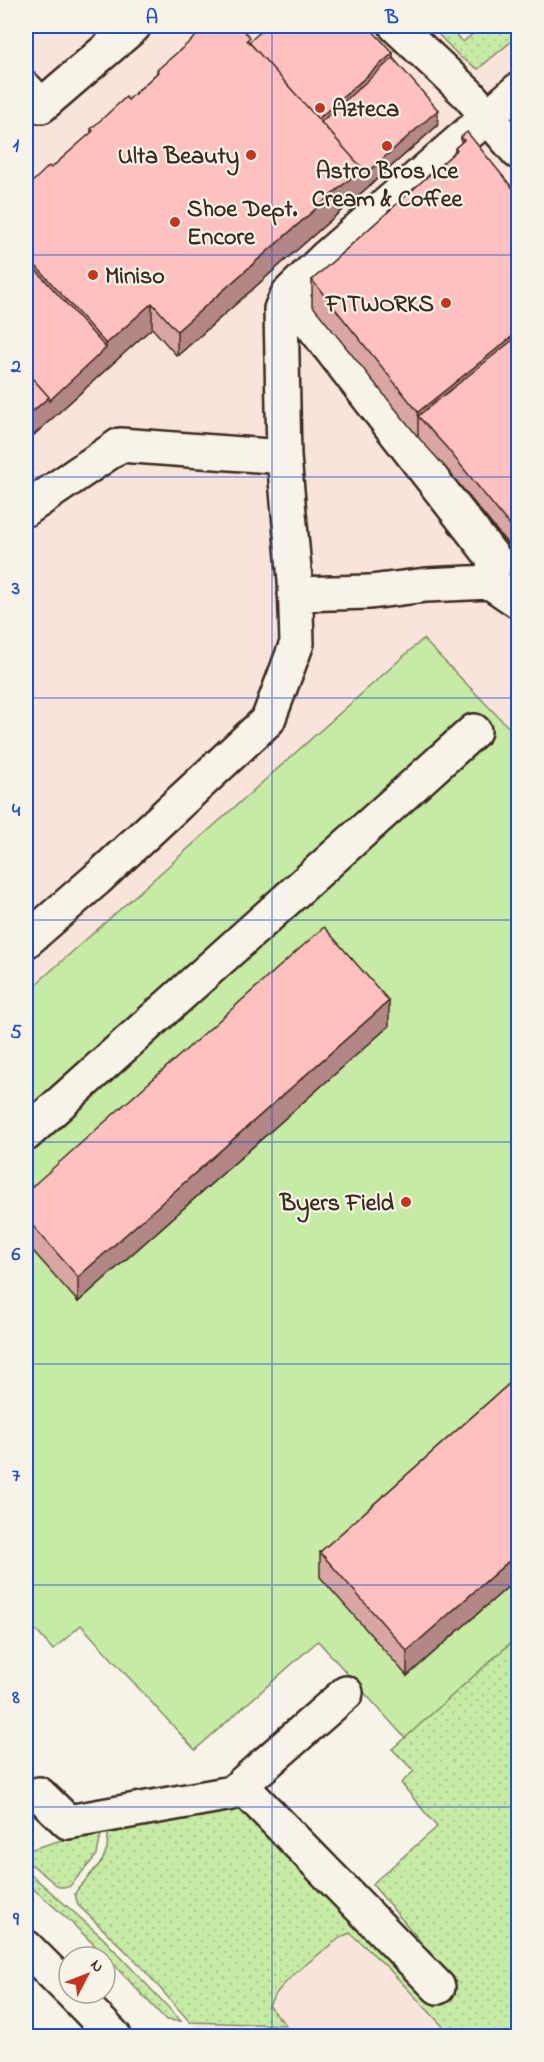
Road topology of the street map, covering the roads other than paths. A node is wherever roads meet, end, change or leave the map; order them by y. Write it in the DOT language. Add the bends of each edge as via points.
graph roads {
  1 [pos="134,26"];
  2 [pos="396,26"];
  3 [pos="519,90"];
  4 [pos="31,105"];
  5 [pos="488,117"];
  6 [pos="519,152"];
  7 [pos="288,294"];
  8 [pos="284,457"];
  9 [pos="26,509"];
  10 [pos="490,582"];
  11 [pos="295,594"];
  12 [pos="519,601"];
  13 [pos="474,731"];
  14 [pos="26,941"];
  15 [pos="26,1134"];
  16 [pos="345,1693"];
  17 [pos="241,1785"];
  18 [pos="30,1795"];
  19 [pos="30,1960"];
  20 [pos="57,1982"];
  21 [pos="438,1987"];
  22 [pos="83,2005"];
  23 [pos="114,2037"];
  1 -- 4 [label="street"];
  2 -- 5 [label="street"];
  3 -- 5 [label="street"];
  5 -- 6 [label="street"];
  5 -- 7 [label="street"];
  7 -- 8 [label="street" via="281,309"];
  7 -- 10 [label="street" via="495,561"];
  8 -- 9 [label="street" via="120,445"];
  8 -- 11 [label="street"];
  10 -- 11 [label="street"];
  10 -- 12 [label="street"];
  11 -- 14 [label="street" via="297,643 268,720"];
  13 -- 15 [label="street"];
  16 -- 17 [label="street"];
  17 -- 18 [label="street" via="232,1793 68,1822"];
  17 -- 21 [label="street"];
  19 -- 20 [label="street"];
  22 -- 23 [label="street"];
}
